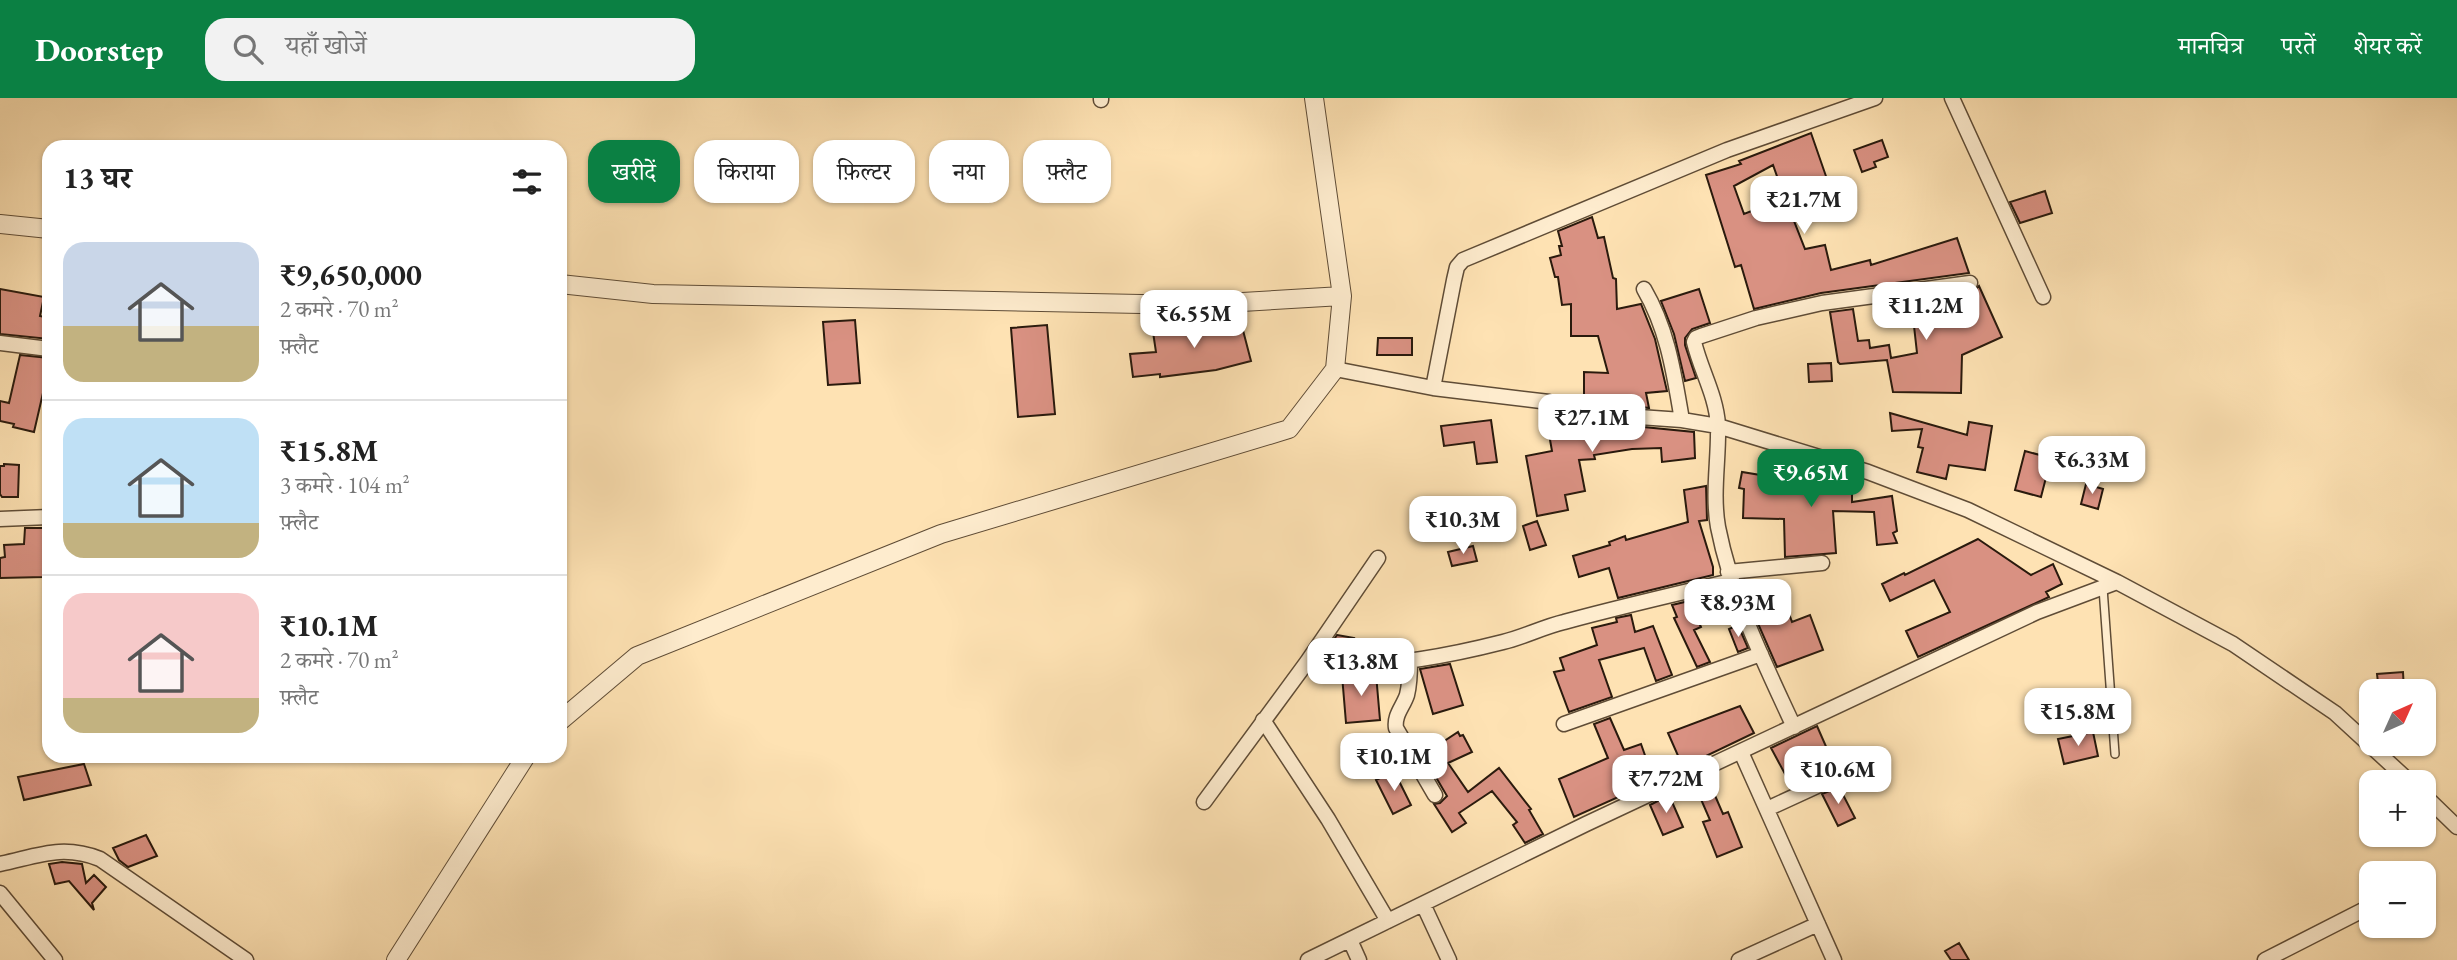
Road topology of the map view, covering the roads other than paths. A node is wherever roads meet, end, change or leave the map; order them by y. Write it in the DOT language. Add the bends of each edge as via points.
graph roads {
  1 [pos="1314,98"];
  2 [pos="1875,98"];
  3 [pos="1952,98"];
  4 [pos="0,224"];
  5 [pos="42,228"];
  6 [pos="1970,283"];
  7 [pos="567,285"];
  8 [pos="1644,289"];
  9 [pos="1342,296"];
  10 [pos="2043,297"];
  11 [pos="0,343"];
  12 [pos="42,348"];
  13 [pos="1335,369"];
  14 [pos="1433,388"];
  15 [pos="1682,420"];
  16 [pos="1718,426"];
  17 [pos="42,517"];
  18 [pos="0,519"];
  19 [pos="1378,558"];
  20 [pos="1822,563"];
  21 [pos="1730,577"];
  22 [pos="2117,582"];
  23 [pos="2103,587"];
  24 [pos="1761,654"];
  25 [pos="1410,660"];
  26 [pos="1307,662"];
  27 [pos="567,715"];
  28 [pos="1264,720"];
  29 [pos="1564,724"];
  30 [pos="1794,727"];
  31 [pos="1741,752"];
  32 [pos="2115,754"];
  33 [pos="522,763"];
  34 [pos="1852,770"];
  35 [pos="2396,770"];
  36 [pos="1435,795"];
  37 [pos="1204,802"];
  38 [pos="2436,806"];
  39 [pos="1767,809"];
  40 [pos="2457,827"];
  41 [pos="0,864"];
  42 [pos="1,897"];
  43 [pos="1423,904"];
  44 [pos="2359,912"];
  45 [pos="1388,921"];
  46 [pos="1818,924"];
  47 [pos="1350,940"];
  48 [pos="55,960"];
  49 [pos="246,960"];
  50 [pos="396,960"];
  51 [pos="1308,960"];
  52 [pos="1359,960"];
  53 [pos="1449,960"];
  54 [pos="1739,960"];
  55 [pos="1834,960"];
  56 [pos="2265,960"];
  1 -- 9 [label="street"];
  2 -- 14 [label="street" via="1727,150 1463,260 1457,267"];
  3 -- 10 [label="street"];
  4 -- 5 [label="street"];
  6 -- 16 [label="street" via="1822,303 1696,338"];
  7 -- 9 [label="street" via="653,294 1178,305"];
  8 -- 15 [label="street" via="1669,347"];
  9 -- 13 [label="street"];
  11 -- 12 [label="street"];
  13 -- 14 [label="street"];
  13 -- 27 [label="street" via="1289,429 902,549 637,656"];
  14 -- 15 [label="street"];
  15 -- 16 [label="street"];
  16 -- 21 [label="street" via="1717,524"];
  16 -- 22 [label="street" via="1868,472 1968,510"];
  17 -- 18 [label="street"];
  19 -- 26 [label="street"];
  20 -- 21 [label="street"];
  21 -- 24 [label="street"];
  21 -- 25 [label="street" via="1503,642"];
  22 -- 23 [label="street"];
  22 -- 35 [label="street" via="2233,644 2323,706"];
  23 -- 30 [label="street" via="2037,612"];
  23 -- 32 [label="lane"];
  24 -- 29 [label="street"];
  24 -- 30 [label="street"];
  25 -- 26 [label="street" via="1336,667"];
  25 -- 36 [label="street" via="1406,699 1395,720 1396,728"];
  26 -- 28 [label="street"];
  28 -- 37 [label="street"];
  28 -- 45 [label="street"];
  30 -- 31 [label="street"];
  31 -- 39 [label="street"];
  31 -- 43 [label="street"];
  33 -- 50 [label="street"];
  34 -- 39 [label="street"];
  38 -- 40 [label="street"];
  39 -- 46 [label="street"];
  41 -- 49 [label="street" via="62,851 100,859"];
  42 -- 48 [label="street"];
  43 -- 45 [label="street"];
  43 -- 53 [label="street"];
  44 -- 56 [label="street"];
  45 -- 47 [label="street"];
  46 -- 54 [label="street"];
  46 -- 55 [label="street"];
  47 -- 51 [label="street"];
  47 -- 52 [label="street"];
}
